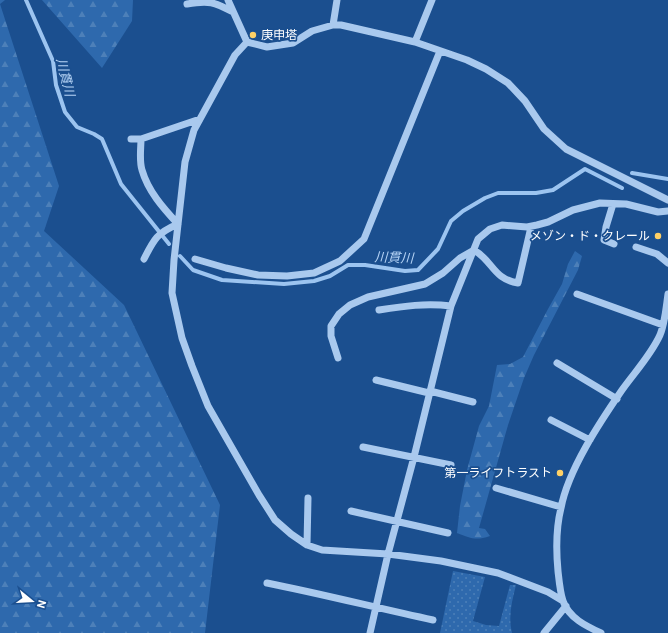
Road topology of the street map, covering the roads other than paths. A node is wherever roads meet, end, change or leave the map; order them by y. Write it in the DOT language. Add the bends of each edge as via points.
graph roads {
  1 [pos="228,0"];
  2 [pos="336,0"];
  3 [pos="432,0"];
  4 [pos="187,4"];
  5 [pos="233,12"];
  6 [pos="333,25"];
  7 [pos="247,42"];
  8 [pos="415,42"];
  9 [pos="440,51"];
  10 [pos="200,119"];
  11 [pos="131,139"];
  12 [pos="141,139"];
  13 [pos="668,200"];
  14 [pos="613,204"];
  15 [pos="668,211"];
  16 [pos="178,224"];
  17 [pos="531,227"];
  18 [pos="614,244"];
  19 [pos="636,246"];
  20 [pos="474,250"];
  21 [pos="144,259"];
  22 [pos="195,259"];
  23 [pos="668,263"];
  24 [pos="577,294"];
  25 [pos="668,294"];
  26 [pos="452,306"];
  27 [pos="379,310"];
  28 [pos="663,324"];
  29 [pos="338,358"];
  30 [pos="557,363"];
  31 [pos="376,380"];
  32 [pos="429,392"];
  33 [pos="617,399"];
  34 [pos="473,402"];
  35 [pos="551,420"];
  36 [pos="590,440"];
  37 [pos="363,448"];
  38 [pos="414,457"];
  39 [pos="451,465"];
  40 [pos="496,488"];
  41 [pos="308,498"];
  42 [pos="561,507"];
  43 [pos="350,511"];
  44 [pos="396,522"];
  45 [pos="448,533"];
  46 [pos="307,545"];
  47 [pos="388,554"];
  48 [pos="267,583"];
  49 [pos="564,604"];
  50 [pos="375,607"];
  51 [pos="433,620"];
  52 [pos="370,633"];
  53 [pos="544,633"];
  54 [pos="601,633"];
  1 -- 5 [label="street"];
  2 -- 6 [label="street"];
  3 -- 8 [label="street"];
  4 -- 5 [label="street" via="212,2"];
  5 -- 7 [label="street"];
  6 -- 7 [label="street" via="312,31 293,43 267,47"];
  6 -- 8 [label="street"];
  7 -- 10 [label="street" via="235,55"];
  8 -- 9 [label="street"];
  9 -- 13 [label="street" via="486,69 508,84 525,101 544,129 566,149"];
  9 -- 22 [label="street" via="364,239 340,261 314,273 287,276 258,275"];
  10 -- 12 [label="street"];
  10 -- 16 [label="street" via="194,130 185,162"];
  11 -- 12 [label="street"];
  12 -- 16 [label="street" via="142,169 152,192"];
  14 -- 15 [label="street" via="626,204 658,212"];
  14 -- 17 [label="street" via="600,203 573,210"];
  14 -- 18 [label="street" via="604,240"];
  16 -- 21 [label="street" via="156,237"];
  16 -- 46 [label="street" via="172,293 182,338 208,406 275,520"];
  17 -- 20 [label="street" via="502,225 490,229 478,239"];
  17 -- 20 [label="street" via="518,283 509,282 499,276 483,256"];
  19 -- 23 [label="street" via="656,254"];
  20 -- 26 [label="street"];
  20 -- 29 [label="street" via="425,284 368,297 350,305 339,314 331,326 331,336"];
  24 -- 28 [label="street"];
  25 -- 28 [label="street"];
  26 -- 27 [label="street" via="417,304"];
  26 -- 32 [label="street"];
  28 -- 33 [label="street" via="651,352"];
  30 -- 33 [label="street"];
  31 -- 32 [label="street"];
  32 -- 34 [label="street"];
  32 -- 38 [label="street"];
  33 -- 36 [label="street"];
  35 -- 36 [label="street"];
  36 -- 42 [label="street" via="570,480"];
  37 -- 38 [label="street"];
  38 -- 39 [label="street"];
  38 -- 44 [label="street"];
  40 -- 42 [label="street"];
  41 -- 46 [label="street"];
  42 -- 49 [label="street" via="557,557"];
  43 -- 44 [label="street"];
  44 -- 45 [label="street"];
  44 -- 47 [label="street"];
  46 -- 47 [label="street" via="322,550"];
  47 -- 49 [label="street" via="441,561 498,573 548,592"];
  47 -- 50 [label="street"];
  48 -- 50 [label="street"];
  49 -- 53 [label="street"];
  49 -- 54 [label="street" via="575,619"];
  50 -- 51 [label="street"];
  50 -- 52 [label="street"];
}
